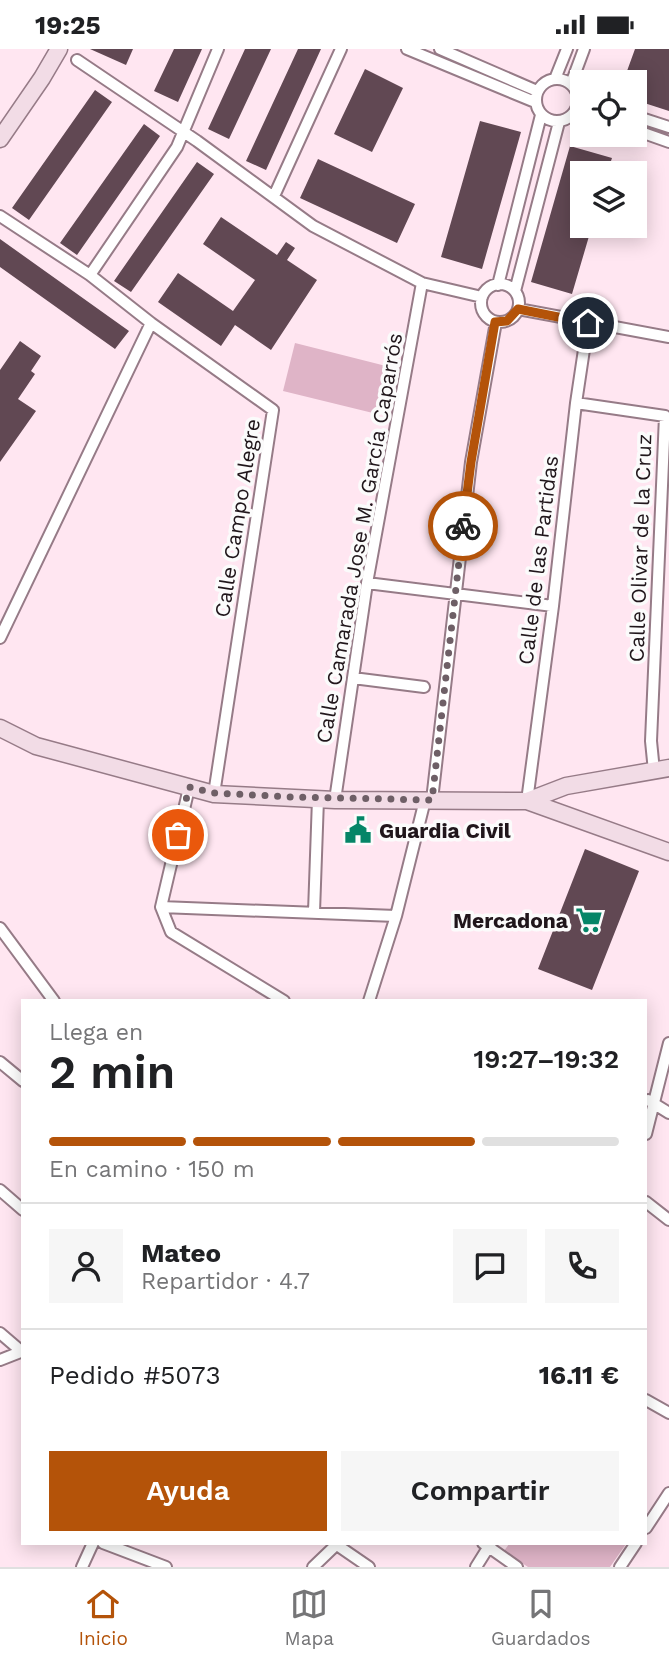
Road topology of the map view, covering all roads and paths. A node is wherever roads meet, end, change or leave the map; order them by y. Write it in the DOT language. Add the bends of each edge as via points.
graph roads {
  1 [pos="59,49"];
  2 [pos="218,49"];
  3 [pos="341,49"];
  4 [pos="407,49"];
  5 [pos="440,49"];
  6 [pos="567,49"];
  7 [pos="584,49"];
  8 [pos="77,60"];
  9 [pos="576,70"];
  10 [pos="555,79"];
  11 [pos="570,84"];
  12 [pos="536,96"];
  13 [pos="541,115"];
  14 [pos="570,118"];
  15 [pos="647,120"];
  16 [pos="559,122"];
  17 [pos="669,127"];
  18 [pos="183,131"];
  19 [pos="647,134"];
  20 [pos="0,139"];
  21 [pos="669,142"];
  22 [pos="274,196"];
  23 [pos="0,216"];
  24 [pos="90,275"];
  25 [pos="422,283"];
  26 [pos="498,285"];
  27 [pos="515,291"];
  28 [pos="482,297"];
  29 [pos="518,309"];
  30 [pos="495,322"];
  31 [pos="151,323"];
  32 [pos="588,323"];
  33 [pos="669,337"];
  34 [pos="576,403"];
  35 [pos="367,583"];
  36 [pos="455,594"];
  37 [pos="553,606"];
  38 [pos="0,638"];
  39 [pos="353,678"];
  40 [pos="424,687"];
  41 [pos="0,728"];
  42 [pos="662,769"];
  43 [pos="189,787"];
  44 [pos="555,790"];
  45 [pos="214,793"];
  46 [pos="318,799"];
  47 [pos="335,800"];
  48 [pos="428,800"];
  49 [pos="527,801"];
  50 [pos="560,813"];
  51 [pos="669,852"];
  52 [pos="161,907"];
  53 [pos="314,912"];
  54 [pos="397,916"];
  55 [pos="0,928"];
  56 [pos="53,999"];
  57 [pos="281,999"];
  58 [pos="370,999"];
  59 [pos="669,1043"];
  60 [pos="0,1062"];
  61 [pos="21,1079"];
  62 [pos="649,1100"];
  63 [pos="669,1114"];
  64 [pos="647,1123"];
  65 [pos="0,1190"];
  66 [pos="647,1203"];
  67 [pos="21,1208"];
  68 [pos="669,1220"];
  69 [pos="0,1333"];
  70 [pos="21,1350"];
  71 [pos="21,1351"];
  72 [pos="0,1360"];
  73 [pos="647,1402"];
  74 [pos="669,1413"];
  75 [pos="669,1493"];
  76 [pos="647,1526"];
  77 [pos="92,1545"];
  78 [pos="108,1545"];
  79 [pos="334,1545"];
  80 [pos="336,1545"];
  81 [pos="487,1545"];
  82 [pos="635,1545"];
  83 [pos="82,1567"];
  84 [pos="166,1567"];
  85 [pos="313,1567"];
  86 [pos="369,1567"];
  87 [pos="476,1567"];
  88 [pos="517,1567"];
  89 [pos="620,1567"];
  1 -- 20 [label="main road"];
  2 -- 18 [label="street"];
  3 -- 22 [label="street"];
  4 -- 12 [label="street"];
  5 -- 12 [label="street"];
  6 -- 10 [label="street"];
  7 -- 9 [label="street"];
  8 -- 18 [label="street"];
  10 -- 11 [label="street"];
  10 -- 12 [label="street" via="545,82"];
  12 -- 13 [label="street"];
  13 -- 16 [label="street"];
  13 -- 26 [label="street"];
  14 -- 16 [label="street"];
  15 -- 17 [label="street"];
  16 -- 27 [label="street"];
  18 -- 22 [label="street"];
  18 -- 24 [label="street" via="177,147"];
  19 -- 21 [label="street"];
  22 -- 25 [label="street" via="313,226"];
  23 -- 24 [label="street"];
  24 -- 31 [label="street"];
  25 -- 28 [label="street"];
  25 -- 35 [label="street, Calle Camarada Jose M. García Caparrós"];
  26 -- 27 [label="street"];
  26 -- 28 [label="street" via="488,288"];
  27 -- 29 [label="street"];
  28 -- 30 [label="street" via="482,310"];
  29 -- 30 [label="street" via="507,321"];
  29 -- 32 [label="street"];
  30 -- 36 [label="street"];
  31 -- 38 [label="street"];
  31 -- 45 [label="street, Calle Campo Alegre" via="273,410"];
  32 -- 33 [label="street"];
  32 -- 34 [label="street, Calle de las Partidas"];
  34 -- 37 [label="street, Calle de las Partidas"];
  34 -- 42 [label="street, Calle Olivar de la Cruz" via="664,417 651,741"];
  35 -- 36 [label="street"];
  35 -- 39 [label="street, Calle Camarada Jose M. García Caparrós"];
  36 -- 37 [label="street"];
  36 -- 48 [label="street"];
  37 -- 49 [label="street, Calle de las Partidas"];
  39 -- 40 [label="street"];
  39 -- 47 [label="street, Calle Camarada Jose M. García Caparrós"];
  41 -- 43 [label="main road" via="36,746"];
  42 -- 44 [label="main road"];
  43 -- 45 [label="main road"];
  43 -- 52 [label="street"];
  44 -- 49 [label="main road"];
  44 -- 50 [label="main road"];
  45 -- 46 [label="main road"];
  46 -- 47 [label="main road"];
  46 -- 53 [label="street"];
  47 -- 48 [label="main road"];
  48 -- 49 [label="main road"];
  48 -- 54 [label="street"];
  49 -- 50 [label="main road"];
  50 -- 51 [label="main road"];
  52 -- 53 [label="street"];
  52 -- 57 [label="street" via="171,932"];
  53 -- 54 [label="street"];
  54 -- 58 [label="street"];
  55 -- 56 [label="street"];
  59 -- 62 [label="street"];
  60 -- 61 [label="street"];
  62 -- 63 [label="street"];
  62 -- 64 [label="street"];
  65 -- 67 [label="street"];
  66 -- 68 [label="street"];
  69 -- 70 [label="street"];
  71 -- 72 [label="street"];
  73 -- 74 [label="street"];
  75 -- 76 [label="street"];
  77 -- 83 [label="street"];
  78 -- 84 [label="street"];
  79 -- 85 [label="street"];
  80 -- 86 [label="street"];
  81 -- 87 [label="street"];
  81 -- 88 [label="street"];
  82 -- 89 [label="street"];
}
